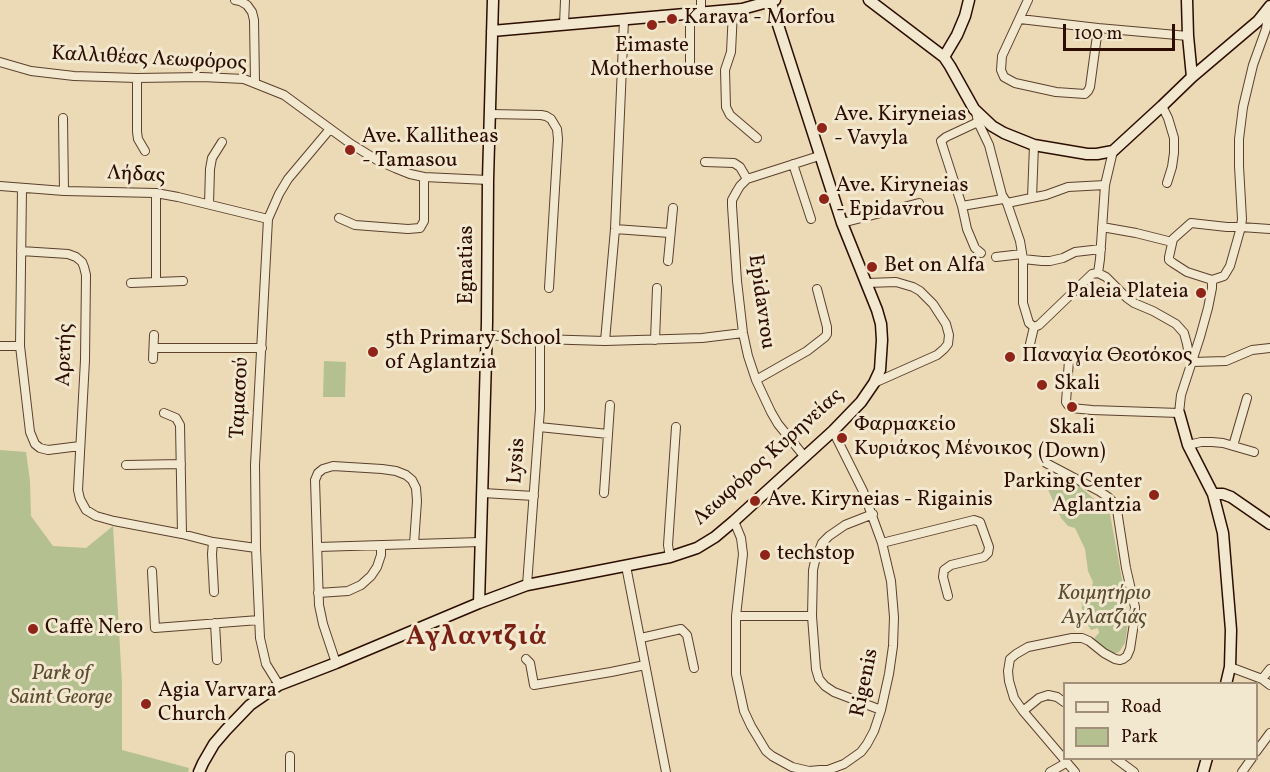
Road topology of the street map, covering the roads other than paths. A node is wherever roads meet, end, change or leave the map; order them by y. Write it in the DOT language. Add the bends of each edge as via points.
graph roads {
  1 [pos="235,0"];
  2 [pos="493,0"];
  3 [pos="566,0"];
  4 [pos="701,0"];
  5 [pos="869,0"];
  6 [pos="1028,0"];
  7 [pos="1187,0"];
  8 [pos="772,1"];
  9 [pos="971,1"];
  10 [pos="1269,7"];
  11 [pos="733,10"];
  12 [pos="696,13"];
  13 [pos="1020,19"];
  14 [pos="624,20"];
  15 [pos="564,25"];
  16 [pos="1098,28"];
  17 [pos="1268,29"];
  18 [pos="492,31"];
  19 [pos="1188,36"];
  20 [pos="944,57"];
  21 [pos="0,62"];
  22 [pos="690,66"];
  23 [pos="1192,77"];
  24 [pos="137,78"];
  25 [pos="255,82"];
  26 [pos="1162,106"];
  27 [pos="490,114"];
  28 [pos="977,117"];
  29 [pos="63,118"];
  30 [pos="330,129"];
  31 [pos="757,138"];
  32 [pos="222,142"];
  33 [pos="1034,145"];
  34 [pos="145,151"];
  35 [pos="1113,151"];
  36 [pos="819,156"];
  37 [pos="705,162"];
  38 [pos="793,164"];
  39 [pos="424,177"];
  40 [pos="747,179"];
  41 [pos="488,180"];
  42 [pos="1167,183"];
  43 [pos="1105,185"];
  44 [pos="0,186"];
  45 [pos="22,188"];
  46 [pos="64,191"];
  47 [pos="156,194"];
  48 [pos="1032,198"];
  49 [pos="1005,201"];
  50 [pos="919,203"];
  51 [pos="209,204"];
  52 [pos="962,206"];
  53 [pos="673,208"];
  54 [pos="339,218"];
  55 [pos="268,219"];
  56 [pos="810,219"];
  57 [pos="842,223"];
  58 [pos="1102,227"];
  59 [pos="1240,227"];
  60 [pos="615,229"];
  61 [pos="1270,229"];
  62 [pos="670,233"];
  63 [pos="1172,242"];
  64 [pos="1101,249"];
  65 [pos="21,251"];
  66 [pos="981,253"];
  67 [pos="996,256"];
  68 [pos="1022,257"];
  69 [pos="668,261"];
  70 [pos="1098,273"];
  71 [pos="1212,280"];
  72 [pos="156,281"];
  73 [pos="183,281"];
  74 [pos="131,283"];
  75 [pos="867,283"];
  76 [pos="549,288"];
  77 [pos="657,288"];
  78 [pos="817,289"];
  79 [pos="1034,327"];
  80 [pos="743,333"];
  81 [pos="154,335"];
  82 [pos="487,335"];
  83 [pos="540,339"];
  84 [pos="655,340"];
  85 [pos="605,341"];
  86 [pos="20,345"];
  87 [pos="1030,345"];
  88 [pos="0,346"];
  89 [pos="154,348"];
  90 [pos="262,348"];
  91 [pos="1270,348"];
  92 [pos="153,359"];
  93 [pos="1069,360"];
  94 [pos="1192,362"];
  95 [pos="756,380"];
  96 [pos="874,383"];
  97 [pos="1247,398"];
  98 [pos="610,405"];
  99 [pos="164,413"];
  100 [pos="1179,413"];
  101 [pos="539,427"];
  102 [pos="676,427"];
  103 [pos="833,431"];
  104 [pos="608,434"];
  105 [pos="1188,445"];
  106 [pos="80,446"];
  107 [pos="1233,446"];
  108 [pos="1254,452"];
  109 [pos="804,456"];
  110 [pos="1046,463"];
  111 [pos="181,464"];
  112 [pos="126,465"];
  113 [pos="483,493"];
  114 [pos="604,493"];
  115 [pos="1213,494"];
  116 [pos="534,496"];
  117 [pos="873,514"];
  118 [pos="734,521"];
  119 [pos="1270,524"];
  120 [pos="182,534"];
  121 [pos="213,542"];
  122 [pos="480,542"];
  123 [pos="882,543"];
  124 [pos="414,544"];
  125 [pos="381,545"];
  126 [pos="318,547"];
  127 [pos="256,548"];
  128 [pos="670,557"];
  129 [pos="626,566"];
  130 [pos="152,572"];
  131 [pos="527,585"];
  132 [pos="214,592"];
  133 [pos="318,594"];
  134 [pos="948,596"];
  135 [pos="479,603"];
  136 [pos="736,616"];
  137 [pos="812,616"];
  138 [pos="258,620"];
  139 [pos="215,623"];
  140 [pos="641,638"];
  141 [pos="526,659"];
  142 [pos="217,660"];
  143 [pos="336,663"];
  144 [pos="645,664"];
  145 [pos="1230,667"];
  146 [pos="694,668"];
  147 [pos="1270,669"];
  148 [pos="1262,679"];
  149 [pos="1226,682"];
  150 [pos="279,685"];
  151 [pos="1270,685"];
  152 [pos="1063,701"];
  153 [pos="881,710"];
  154 [pos="1023,711"];
  155 [pos="1270,733"];
  156 [pos="1258,751"];
  157 [pos="290,756"];
  158 [pos="1063,759"];
  159 [pos="1064,760"];
  160 [pos="1116,760"];
  161 [pos="1251,760"];
  162 [pos="1066,763"];
  163 [pos="199,772"];
  164 [pos="291,772"];
  165 [pos="666,772"];
  166 [pos="1050,772"];
  167 [pos="1075,772"];
  168 [pos="1134,772"];
  169 [pos="1242,772"];
  1 -- 25 [label="street" via="252,12"];
  2 -- 18 [label="street, Egnatias"];
  3 -- 15 [label="street"];
  4 -- 12 [label="street"];
  5 -- 20 [label="street"];
  6 -- 13 [label="street"];
  7 -- 19 [label="street"];
  8 -- 11 [label="street"];
  8 -- 36 [label="street, Λεωφόρος Κυρηνείας"];
  9 -- 20 [label="street"];
  10 -- 17 [label="street"];
  10 -- 23 [label="street"];
  11 -- 12 [label="street"];
  11 -- 31 [label="street" via="731,52 725,70 726,107"];
  12 -- 14 [label="street"];
  12 -- 22 [label="street"];
  13 -- 16 [label="street"];
  13 -- 16 [label="street" via="1002,56 1004,77 1056,92 1088,91"];
  14 -- 15 [label="street"];
  14 -- 60 [label="street"];
  15 -- 18 [label="street"];
  16 -- 19 [label="street"];
  17 -- 59 [label="street" via="1248,81 1240,122"];
  18 -- 27 [label="street, Egnatias"];
  19 -- 23 [label="street"];
  20 -- 28 [label="street"];
  21 -- 24 [label="street, Καλλιθέας Λεωφόρος" via="55,74"];
  23 -- 26 [label="street"];
  24 -- 25 [label="street, Καλλιθέας Λεωφόρος" via="230,77"];
  24 -- 34 [label="street" via="137,132"];
  25 -- 30 [label="street, Καλλιθέας Λεωφόρος" via="284,95"];
  26 -- 35 [label="street"];
  26 -- 42 [label="street" via="1174,138"];
  27 -- 41 [label="street, Egnatias"];
  27 -- 76 [label="street" via="541,115 551,119 557,129"];
  28 -- 33 [label="street"];
  28 -- 49 [label="street"];
  28 -- 52 [label="street" via="942,141"];
  29 -- 46 [label="street"];
  30 -- 39 [label="street, Καλλιθέας Λεωφόρος" via="377,160"];
  30 -- 55 [label="street, Ταμασού" via="288,179"];
  32 -- 51 [label="street" via="212,158"];
  33 -- 35 [label="street" via="1086,154"];
  33 -- 48 [label="street"];
  35 -- 43 [label="street"];
  36 -- 38 [label="street"];
  36 -- 57 [label="street, Λεωφόρος Κυρηνείας"];
  37 -- 40 [label="street" via="734,163"];
  38 -- 40 [label="street"];
  38 -- 56 [label="street"];
  39 -- 41 [label="street, Καλλιθέας Λεωφόρος"];
  39 -- 54 [label="street" via="424,221 420,228 355,225"];
  40 -- 80 [label="street, Epidavrou" via="732,200"];
  41 -- 82 [label="street, Egnatias"];
  43 -- 48 [label="street" via="1068,187"];
  43 -- 58 [label="street"];
  44 -- 45 [label="street, Λήδας"];
  45 -- 46 [label="street, Λήδας"];
  45 -- 65 [label="street"];
  46 -- 47 [label="street, Λήδας"];
  47 -- 51 [label="street, Λήδας"];
  47 -- 72 [label="street"];
  48 -- 49 [label="street"];
  49 -- 52 [label="street"];
  49 -- 68 [label="street"];
  50 -- 57 [label="street"];
  51 -- 55 [label="street, Λήδας"];
  52 -- 66 [label="street" via="973,245"];
  53 -- 62 [label="street"];
  55 -- 90 [label="street, Ταμασού"];
  57 -- 75 [label="street, Λεωφόρος Κυρηνείας"];
  58 -- 63 [label="street"];
  58 -- 64 [label="street"];
  59 -- 61 [label="street"];
  59 -- 63 [label="street" via="1194,222"];
  59 -- 71 [label="street" via="1227,273"];
  60 -- 62 [label="street"];
  60 -- 85 [label="street"];
  62 -- 69 [label="street"];
  63 -- 71 [label="street" via="1168,257 1173,264"];
  64 -- 68 [label="street" via="1075,252 1050,261"];
  64 -- 70 [label="street"];
  65 -- 86 [label="street"];
  65 -- 106 [label="street, Αρετής" via="68,254 84,267 85,360"];
  67 -- 68 [label="street"];
  68 -- 79 [label="street" via="1023,303"];
  70 -- 79 [label="street" via="1092,274"];
  70 -- 94 [label="street" via="1134,303 1176,324 1188,344"];
  71 -- 94 [label="street"];
  72 -- 73 [label="street"];
  72 -- 74 [label="street"];
  75 -- 96 [label="street, Λεωφόρος Κυρηνείας" via="881,324 880,370"];
  75 -- 96 [label="street" via="896,282 920,291 933,304 950,335 948,344 937,355"];
  77 -- 84 [label="street"];
  78 -- 95 [label="street" via="827,327 825,337"];
  79 -- 87 [label="street"];
  80 -- 84 [label="street"];
  80 -- 95 [label="street, Epidavrou"];
  81 -- 89 [label="street"];
  82 -- 83 [label="street"];
  82 -- 113 [label="street, Egnatias"];
  83 -- 85 [label="street"];
  83 -- 101 [label="street, Lysis"];
  84 -- 85 [label="street"];
  86 -- 88 [label="street"];
  86 -- 106 [label="street" via="35,444 48,450"];
  89 -- 90 [label="street"];
  89 -- 92 [label="street"];
  90 -- 127 [label="street, Ταμασού" via="255,465"];
  91 -- 94 [label="street" via="1252,350 1219,363"];
  93 -- 100 [label="street" via="1066,402 1071,408"];
  94 -- 100 [label="street"];
  95 -- 109 [label="street, Epidavrou" via="778,424"];
  96 -- 103 [label="street, Λεωφόρος Κυρηνείας"];
  97 -- 107 [label="street"];
  98 -- 104 [label="street"];
  99 -- 111 [label="street" via="179,420"];
  100 -- 105 [label="street"];
  101 -- 104 [label="street"];
  101 -- 116 [label="street, Lysis"];
  102 -- 128 [label="street"];
  103 -- 109 [label="street, Λεωφόρος Κυρηνείας"];
  103 -- 117 [label="street, Rigenis"];
  104 -- 114 [label="street"];
  105 -- 107 [label="street" via="1212,442"];
  105 -- 115 [label="street"];
  106 -- 120 [label="street, Αρετής" via="78,490 90,514"];
  107 -- 108 [label="street"];
  109 -- 118 [label="street, Λεωφόρος Κυρηνείας"];
  110 -- 154 [label="street" via="1114,503 1134,623 1130,649 1120,660 1082,638 1028,647 1016,654 1009,664 1010,690"];
  111 -- 112 [label="street"];
  111 -- 120 [label="street"];
  113 -- 116 [label="street"];
  113 -- 122 [label="street, Egnatias"];
  115 -- 119 [label="street" via="1231,497"];
  115 -- 145 [label="street" via="1227,571"];
  116 -- 131 [label="street, Lysis"];
  117 -- 123 [label="street, Rigenis"];
  117 -- 137 [label="street" via="845,525 822,543 813,570"];
  118 -- 128 [label="street, Λεωφόρος Κυρηνείας" via="697,548"];
  118 -- 136 [label="street, Rigenis" via="742,554"];
  120 -- 121 [label="street"];
  121 -- 127 [label="street"];
  121 -- 132 [label="street"];
  122 -- 124 [label="street"];
  122 -- 135 [label="street, Egnatias"];
  123 -- 134 [label="street" via="974,520 980,522 988,553 944,570"];
  123 -- 153 [label="street, Rigenis" via="894,617 889,675"];
  124 -- 125 [label="street"];
  124 -- 126 [label="street" via="417,501 412,480 396,471 333,466 323,469 315,480"];
  125 -- 126 [label="street"];
  125 -- 133 [label="street" via="377,567 361,585 348,591"];
  126 -- 133 [label="street"];
  127 -- 138 [label="street, Ταμασού"];
  128 -- 129 [label="street, Λεωφόρος Κυρηνείας"];
  129 -- 131 [label="street, Λεωφόρος Κυρηνείας"];
  129 -- 140 [label="street"];
  130 -- 139 [label="street" via="155,628"];
  131 -- 135 [label="street, Λεωφόρος Κυρηνείας"];
  133 -- 143 [label="street"];
  135 -- 143 [label="street, Λεωφόρος Κυρηνείας"];
  136 -- 137 [label="street"];
  136 -- 153 [label="street, Rigenis" via="736,674 744,711 755,735 772,756 808,771 844,764 867,744"];
  137 -- 153 [label="street" via="819,679 834,692"];
  138 -- 139 [label="street"];
  138 -- 150 [label="street, Ταμασού" via="266,664"];
  139 -- 142 [label="street"];
  140 -- 144 [label="street"];
  140 -- 146 [label="street" via="681,629 687,635"];
  141 -- 144 [label="street" via="534,685"];
  143 -- 150 [label="street, Λεωφόρος Κυρηνείας"];
  144 -- 165 [label="street"];
  145 -- 148 [label="street"];
  145 -- 149 [label="street"];
  147 -- 148 [label="street"];
  148 -- 151 [label="street"];
  150 -- 163 [label="street, Λεωφόρος Κυρηνείας" via="250,705 226,730"];
  152 -- 154 [label="street" via="1057,697 1039,698"];
  154 -- 158 [label="street"];
  155 -- 156 [label="street"];
  157 -- 164 [label="street"];
  159 -- 162 [label="street"];
  160 -- 168 [label="street"];
  161 -- 169 [label="street"];
  162 -- 166 [label="street"];
  162 -- 167 [label="street"];
}
